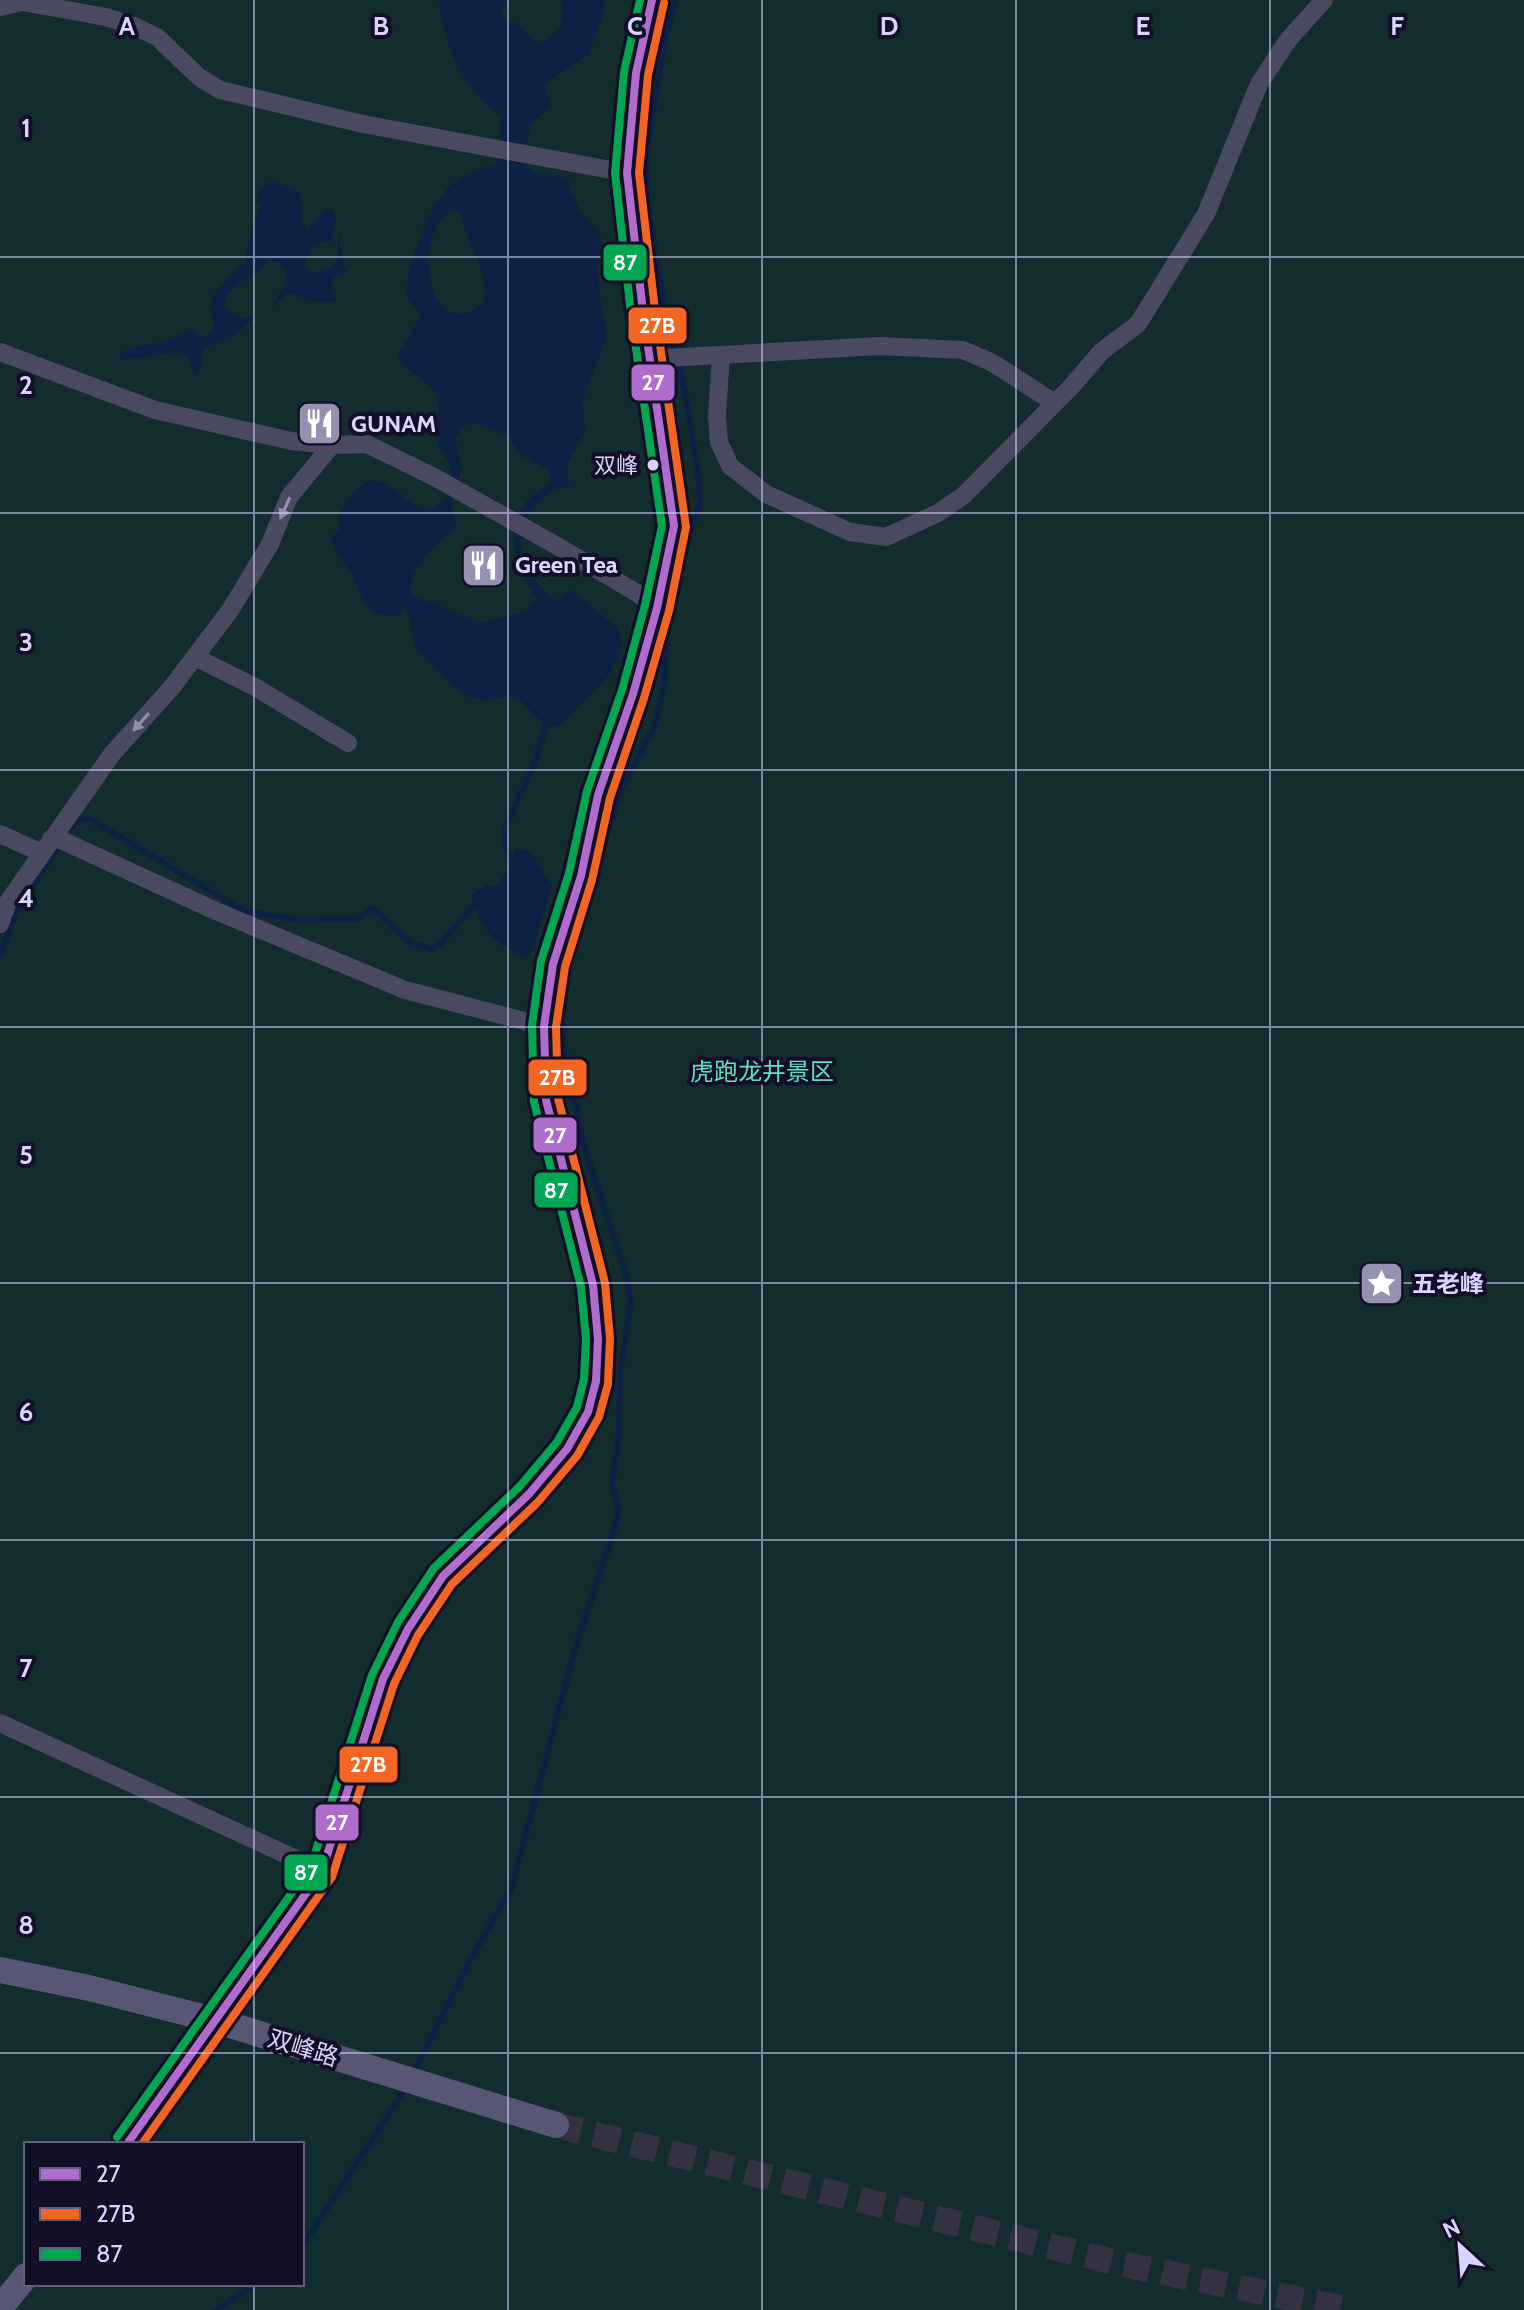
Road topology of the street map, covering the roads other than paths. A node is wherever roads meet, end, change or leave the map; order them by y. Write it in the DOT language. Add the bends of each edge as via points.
graph roads {
  1 [pos="652,0"];
  2 [pos="1324,0"];
  3 [pos="0,7"];
  4 [pos="627,173"];
  5 [pos="0,352"];
  6 [pos="721,355"];
  7 [pos="669,358"];
  8 [pos="1055,403"];
  9 [pos="332,445"];
  10 [pos="657,608"];
  11 [pos="195,657"];
  12 [pos="348,743"];
  13 [pos="0,834"];
  14 [pos="56,844"];
  15 [pos="0,923"];
  16 [pos="544,1026"];
  17 [pos="0,1723"];
  18 [pos="322,1871"];
  19 [pos="0,1970"];
  20 [pos="214,2020"];
  21 [pos="556,2125"];
  22 [pos="128,2142"];
  23 [pos="24,2278"];
  24 [pos="0,2308"];
  1 -- 4 [label="street" via="636,73"];
  2 -- 8 [label="street" via="1259,84 1206,214 1138,324 1102,351"];
  3 -- 4 [label="street" via="22,2 134,26 157,37 220,90 363,124"];
  4 -- 7 [label="street"];
  5 -- 9 [label="street" via="155,410 291,441"];
  6 -- 7 [label="street"];
  6 -- 8 [label="street" via="879,346 963,350"];
  6 -- 8 [label="street" via="719,442 730,466 766,494 850,532 886,537 938,513 963,496"];
  7 -- 10 [label="street" via="674,526"];
  9 -- 10 [label="street" via="367,444 436,478"];
  9 -- 11 [label="street, one-way" via="289,497 270,544"];
  10 -- 16 [label="street" via="598,795 581,876 553,964"];
  11 -- 12 [label="street"];
  11 -- 14 [label="street, one-way" via="112,754"];
  13 -- 14 [label="street"];
  14 -- 15 [label="street" via="8,902"];
  14 -- 16 [label="street" via="405,990"];
  16 -- 18 [label="street" via="546,1100 593,1285 598,1339 592,1397 567,1449 529,1494 443,1576 408,1629 383,1679"];
  17 -- 18 [label="street"];
  18 -- 20 [label="street"];
  19 -- 20 [label="street, 双峰路"];
  20 -- 21 [label="street, 双峰路"];
  20 -- 22 [label="street"];
  23 -- 24 [label="street"];
}
